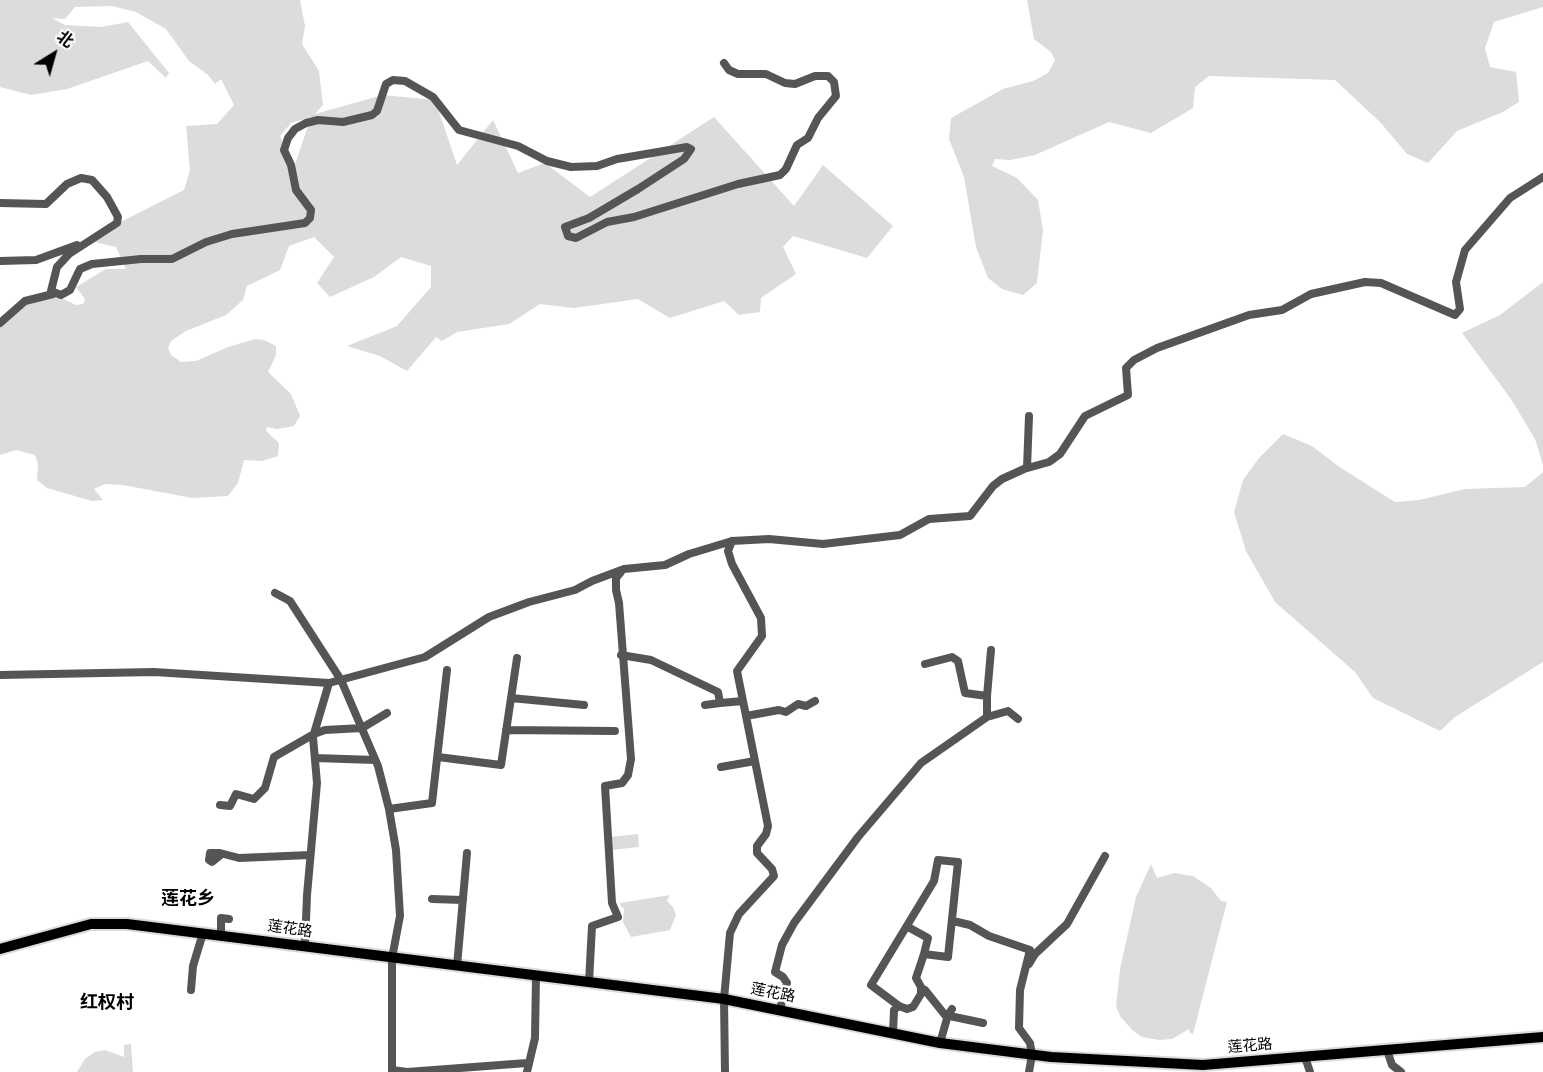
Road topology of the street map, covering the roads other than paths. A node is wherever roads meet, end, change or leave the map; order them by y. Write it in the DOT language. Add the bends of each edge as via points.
graph roads {
  1 [pos="724,63"];
  2 [pos="1543,177"];
  3 [pos="0,203"];
  4 [pos="90,240"];
  5 [pos="0,261"];
  6 [pos="53,294"];
  7 [pos="0,323"];
  8 [pos="1029,416"];
  9 [pos="1027,468"];
  10 [pos="732,541"];
  11 [pos="624,569"];
  12 [pos="275,593"];
  13 [pos="991,650"];
  14 [pos="621,655"];
  15 [pos="517,658"];
  16 [pos="925,664"];
  17 [pos="447,670"];
  18 [pos="0,675"];
  19 [pos="341,680"];
  20 [pos="329,683"];
  21 [pos="987,696"];
  22 [pos="511,698"];
  23 [pos="743,701"];
  24 [pos="815,701"];
  25 [pos="720,703"];
  26 [pos="584,705"];
  27 [pos="705,705"];
  28 [pos="387,713"];
  29 [pos="746,716"];
  30 [pos="987,717"];
  31 [pos="1018,719"];
  32 [pos="363,728"];
  33 [pos="506,730"];
  34 [pos="615,731"];
  35 [pos="314,734"];
  36 [pos="438,757"];
  37 [pos="315,758"];
  38 [pos="375,760"];
  39 [pos="755,761"];
  40 [pos="721,767"];
  41 [pos="220,805"];
  42 [pos="389,809"];
  43 [pos="467,853"];
  44 [pos="222,854"];
  45 [pos="310,855"];
  46 [pos="1105,856"];
  47 [pos="432,899"];
  48 [pos="463,900"];
  49 [pos="229,919"];
  50 [pos="953,921"];
  51 [pos="908,927"];
  52 [pos="203,933"];
  53 [pos="221,935"];
  54 [pos="305,946"];
  55 [pos="0,949"];
  56 [pos="924,954"];
  57 [pos="392,958"];
  58 [pos="457,966"];
  59 [pos="1028,966"];
  60 [pos="536,975"];
  61 [pos="589,982"];
  62 [pos="191,990"];
  63 [pos="925,990"];
  64 [pos="724,999"];
  65 [pos="899,1006"];
  66 [pos="952,1009"];
  67 [pos="780,1010"];
  68 [pos="947,1017"];
  69 [pos="983,1023"];
  70 [pos="893,1033"];
  71 [pos="1543,1038"];
  72 [pos="940,1043"];
  73 [pos="1387,1050"];
  74 [pos="1032,1055"];
  75 [pos="1305,1057"];
  76 [pos="527,1068"];
  77 [pos="1205,1068"];
  78 [pos="484,1069"];
  79 [pos="392,1071"];
  80 [pos="725,1072"];
  81 [pos="1029,1072"];
  82 [pos="1310,1072"];
  83 [pos="1401,1072"];
  1 -- 6 [label="street" via="738,74 766,74 785,83 795,84 815,76 828,76 834,82 836,96 808,138 796,145 780,175 607,222 587,234 570,238 566,227 638,189 684,159 691,149 571,167 547,161 509,143 459,130 433,97 405,81 393,80 386,84 372,115 343,122 306,123 288,138 284,150 296,190 311,210 305,223 232,234 172,260 92,264 76,273 70,290"];
  2 -- 9 [label="street" via="1510,198 1465,250 1456,282 1460,309 1455,315 1381,283 1365,282 1311,294 1282,310 1227,322 1134,360 1126,368 1128,395 1084,416 1059,454 1049,462"];
  3 -- 4 [label="street" via="46,204 73,180 92,180 108,197 118,217 111,228"];
  4 -- 5 [label="street" via="36,260"];
  4 -- 6 [label="street" via="57,267"];
  6 -- 7 [label="street" via="25,301"];
  8 -- 9 [label="street"];
  9 -- 10 [label="street" via="993,486 970,516 929,519 900,535 823,544 769,539"];
  10 -- 11 [label="street" via="665,565"];
  10 -- 23 [label="street" via="728,551 739,581 756,604 762,636 737,671"];
  11 -- 14 [label="street" via="616,578"];
  11 -- 19 [label="street" via="575,590 489,617 424,657"];
  12 -- 19 [label="street" via="290,601"];
  13 -- 21 [label="street"];
  14 -- 25 [label="street" via="651,660 718,692"];
  14 -- 61 [label="street" via="631,759 622,783 605,786 612,903 618,917 592,926"];
  15 -- 22 [label="street"];
  16 -- 21 [label="street" via="952,657 958,661 965,693"];
  17 -- 36 [label="street"];
  18 -- 20 [label="street" via="154,672"];
  19 -- 20 [label="street"];
  19 -- 32 [label="street"];
  20 -- 35 [label="street"];
  21 -- 30 [label="street"];
  22 -- 26 [label="street"];
  22 -- 33 [label="street"];
  23 -- 25 [label="street"];
  23 -- 29 [label="street"];
  24 -- 29 [label="street" via="806,706 798,704 786,712"];
  25 -- 27 [label="street"];
  28 -- 32 [label="street"];
  29 -- 39 [label="street"];
  30 -- 31 [label="street" via="1008,711"];
  30 -- 67 [label="street" via="921,763 858,837 794,923 779,952 775,972 787,983"];
  32 -- 35 [label="street"];
  32 -- 38 [label="street"];
  33 -- 34 [label="street"];
  33 -- 36 [label="street" via="501,765"];
  35 -- 37 [label="street"];
  35 -- 41 [label="street" via="274,757 265,788 254,799 236,794 230,806"];
  36 -- 42 [label="street" via="432,802"];
  37 -- 38 [label="street"];
  37 -- 45 [label="street" via="317,783"];
  38 -- 42 [label="street"];
  39 -- 40 [label="street"];
  39 -- 64 [label="street" via="768,826 757,853 772,868 774,876 732,925"];
  42 -- 57 [label="street" via="400,916"];
  43 -- 48 [label="street"];
  44 -- 45 [label="street" via="239,858"];
  45 -- 54 [label="street"];
  46 -- 59 [label="street" via="1067,924 1035,954"];
  47 -- 48 [label="street"];
  48 -- 58 [label="street"];
  49 -- 53 [label="street" via="221,918"];
  50 -- 51 [label="street" via="958,862 938,860 934,881"];
  50 -- 56 [label="street" via="948,957"];
  50 -- 59 [label="street" via="1030,951"];
  51 -- 56 [label="street" via="928,938"];
  51 -- 65 [label="street" via="871,985"];
  52 -- 53 [label="main road, 莲花路"];
  52 -- 55 [label="main road, 莲花路" via="100,924"];
  52 -- 62 [label="street"];
  53 -- 54 [label="main road, 莲花路"];
  54 -- 57 [label="main road, 莲花路"];
  56 -- 65 [label="street" via="916,978 921,994 913,1007"];
  57 -- 58 [label="main road, 莲花路"];
  57 -- 79 [label="street"];
  58 -- 60 [label="main road, 莲花路"];
  59 -- 74 [label="street" via="1020,990 1019,1028 1028,1037"];
  60 -- 61 [label="main road, 莲花路"];
  60 -- 76 [label="street" via="535,1038"];
  61 -- 64 [label="main road, 莲花路"];
  63 -- 68 [label="street"];
  64 -- 67 [label="main road, 莲花路"];
  64 -- 80 [label="street"];
  65 -- 70 [label="street" via="894,1010"];
  66 -- 68 [label="street"];
  67 -- 70 [label="main road, 莲花路"];
  68 -- 69 [label="street"];
  68 -- 72 [label="street"];
  70 -- 72 [label="main road, 莲花路"];
  71 -- 73 [label="main road, 莲花路"];
  72 -- 74 [label="main road, 莲花路"];
  73 -- 75 [label="main road, 莲花路"];
  73 -- 83 [label="street" via="1392,1065"];
  74 -- 77 [label="main road, 莲花路"];
  74 -- 81 [label="street"];
  75 -- 77 [label="main road, 莲花路"];
  75 -- 82 [label="street"];
  76 -- 78 [label="street"];
  78 -- 79 [label="street"];
}
